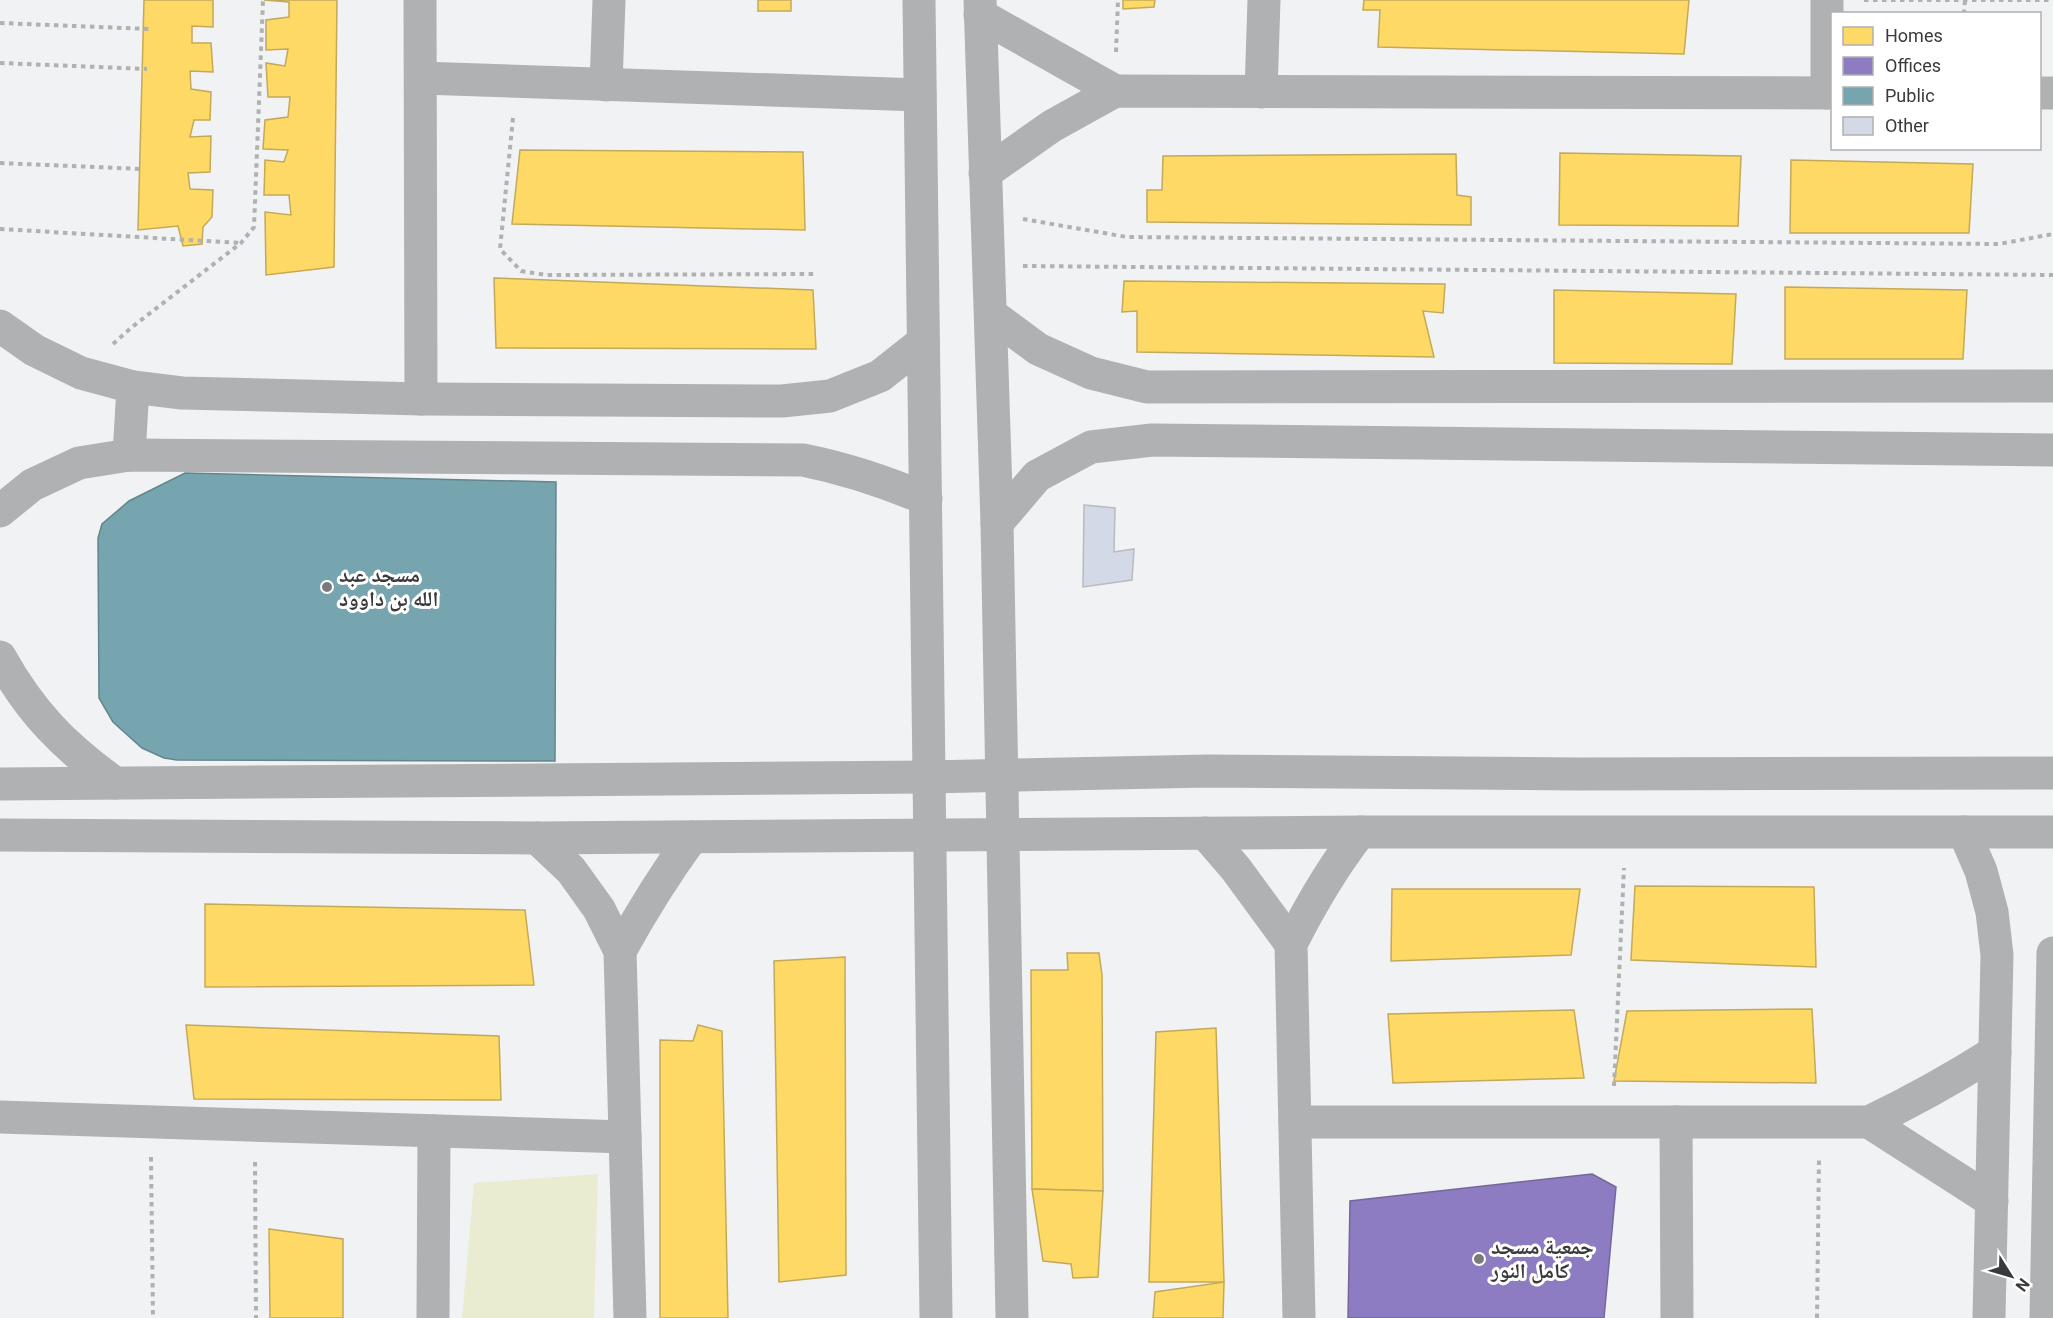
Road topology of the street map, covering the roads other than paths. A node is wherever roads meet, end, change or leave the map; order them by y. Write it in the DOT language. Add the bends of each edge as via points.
graph roads {
  1 [pos="420,0"];
  2 [pos="609,0"];
  3 [pos="919,0"];
  4 [pos="1264,0"];
  5 [pos="1827,0"];
  6 [pos="980,8"];
  7 [pos="420,78"];
  8 [pos="606,85"];
  9 [pos="1115,92"];
  10 [pos="1261,92"];
  11 [pos="1830,93"];
  12 [pos="920,95"];
  13 [pos="985,173"];
  14 [pos="992,315"];
  15 [pos="0,326"];
  16 [pos="923,342"];
  17 [pos="2053,386"];
  18 [pos="133,387"];
  19 [pos="421,399"];
  20 [pos="2053,450"];
  21 [pos="129,455"];
  22 [pos="926,499"];
  23 [pos="0,511"];
  24 [pos="997,523"];
  25 [pos="0,657"];
  26 [pos="2053,773"];
  27 [pos="1001,774"];
  28 [pos="928,777"];
  29 [pos="116,783"];
  30 [pos="0,784"];
  31 [pos="1360,832"];
  32 [pos="1964,832"];
  33 [pos="2053,832"];
  34 [pos="1205,833"];
  35 [pos="0,835"];
  36 [pos="1002,835"];
  37 [pos="928,836"];
  38 [pos="692,837"];
  39 [pos="537,838"];
  40 [pos="1291,944"];
  41 [pos="620,951"];
  42 [pos="2053,953"];
  43 [pos="1995,1052"];
  44 [pos="2052,1061"];
  45 [pos="0,1117"];
  46 [pos="1295,1122"];
  47 [pos="1676,1122"];
  48 [pos="1869,1122"];
  49 [pos="434,1131"];
  50 [pos="625,1137"];
  51 [pos="2051,1181"];
  52 [pos="1992,1201"];
  53 [pos="433,1318"];
  54 [pos="630,1318"];
  55 [pos="936,1318"];
  56 [pos="1012,1318"];
  57 [pos="1299,1318"];
  58 [pos="1677,1318"];
  59 [pos="1989,1318"];
  60 [pos="2046,1318"];
  1 -- 7 [label="street"];
  2 -- 8 [label="street"];
  3 -- 12 [label="street"];
  4 -- 10 [label="street"];
  5 -- 11 [label="street"];
  6 -- 9 [label="street"];
  6 -- 13 [label="street"];
  7 -- 8 [label="street"];
  7 -- 19 [label="street"];
  8 -- 12 [label="street"];
  9 -- 10 [label="street"];
  9 -- 13 [label="street" via="1052,126"];
  10 -- 11 [label="street"];
  12 -- 16 [label="street"];
  13 -- 14 [label="street"];
  14 -- 17 [label="street" via="1038,349 1091,373 1147,387"];
  14 -- 24 [label="street"];
  15 -- 18 [label="street" via="33,350 81,373"];
  16 -- 19 [label="street" via="880,376 830,396 782,401"];
  16 -- 22 [label="street"];
  18 -- 19 [label="street" via="182,393"];
  18 -- 21 [label="street"];
  20 -- 24 [label="street" via="1152,440 1091,447 1037,476"];
  21 -- 22 [label="street" via="803,460 846,468"];
  21 -- 23 [label="street" via="79,463 32,485"];
  22 -- 28 [label="street"];
  24 -- 27 [label="street"];
  25 -- 29 [label="street" via="45,723 79,757"];
  26 -- 27 [label="street"];
  27 -- 28 [label="street"];
  27 -- 36 [label="street"];
  28 -- 29 [label="street"];
  28 -- 37 [label="street"];
  29 -- 30 [label="street"];
  31 -- 32 [label="street"];
  31 -- 34 [label="street"];
  31 -- 40 [label="street" via="1333,867"];
  32 -- 33 [label="street"];
  32 -- 43 [label="street" via="1981,871 1992,912 1997,955"];
  34 -- 36 [label="street"];
  34 -- 40 [label="street" via="1236,868"];
  35 -- 39 [label="street"];
  36 -- 37 [label="street"];
  36 -- 56 [label="street"];
  37 -- 38 [label="street"];
  37 -- 55 [label="street"];
  38 -- 39 [label="street"];
  38 -- 41 [label="street" via="653,893"];
  39 -- 41 [label="street" via="571,870 599,909"];
  40 -- 46 [label="street"];
  41 -- 50 [label="street"];
  42 -- 44 [label="street"];
  43 -- 48 [label="street" via="1933,1090"];
  43 -- 52 [label="street"];
  44 -- 51 [label="street"];
  45 -- 49 [label="street"];
  46 -- 47 [label="street"];
  46 -- 57 [label="street"];
  47 -- 48 [label="street"];
  47 -- 58 [label="street"];
  48 -- 52 [label="street"];
  49 -- 50 [label="street"];
  49 -- 53 [label="street"];
  50 -- 54 [label="street"];
  51 -- 60 [label="street"];
  52 -- 59 [label="street"];
}
